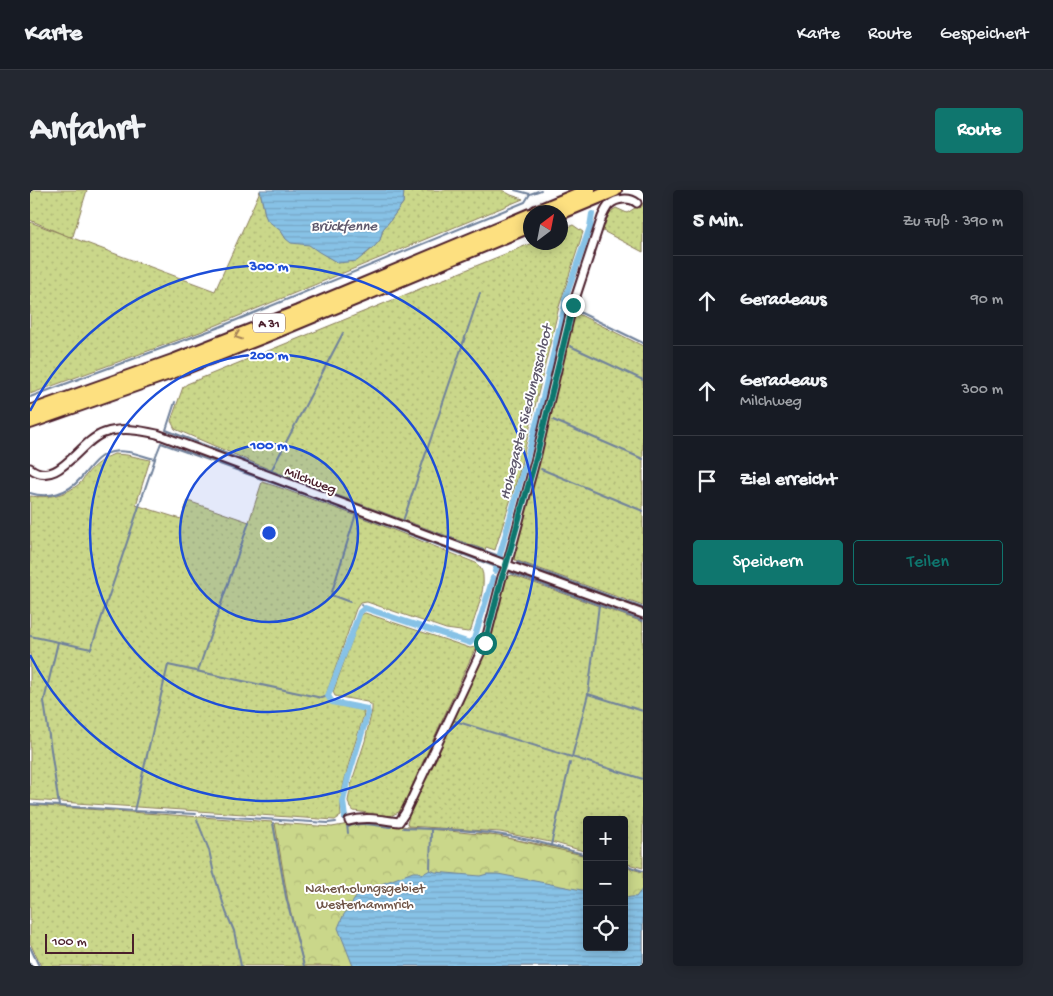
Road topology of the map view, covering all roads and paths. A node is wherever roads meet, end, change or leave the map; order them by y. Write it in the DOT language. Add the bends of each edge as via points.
graph roads {
  1 [pos="588,190"];
  2 [pos="615,190"];
  3 [pos="637,204"];
  4 [pos="553,205"];
  5 [pos="568,210"];
  6 [pos="523,218"];
  7 [pos="523,229"];
  8 [pos="30,412"];
  9 [pos="30,422"];
  10 [pos="30,468"];
  11 [pos="506,565"];
  12 [pos="643,614"];
  13 [pos="349,821"];
  1 -- 4 [label="highway"];
  2 -- 5 [label="highway"];
  3 -- 11 [label="street" via="629,199 619,200 609,205 602,217 572,308"];
  6 -- 8 [label="highway, A 31, one-way" via="289,316"];
  7 -- 9 [label="highway, A 31" via="265,336"];
  10 -- 11 [label="street, Milchweg" via="43,474 52,473 102,433 140,430"];
  11 -- 12 [label="street, Milchweg"];
  11 -- 13 [label="street" via="485,643 405,813 399,822 369,818"];
}
